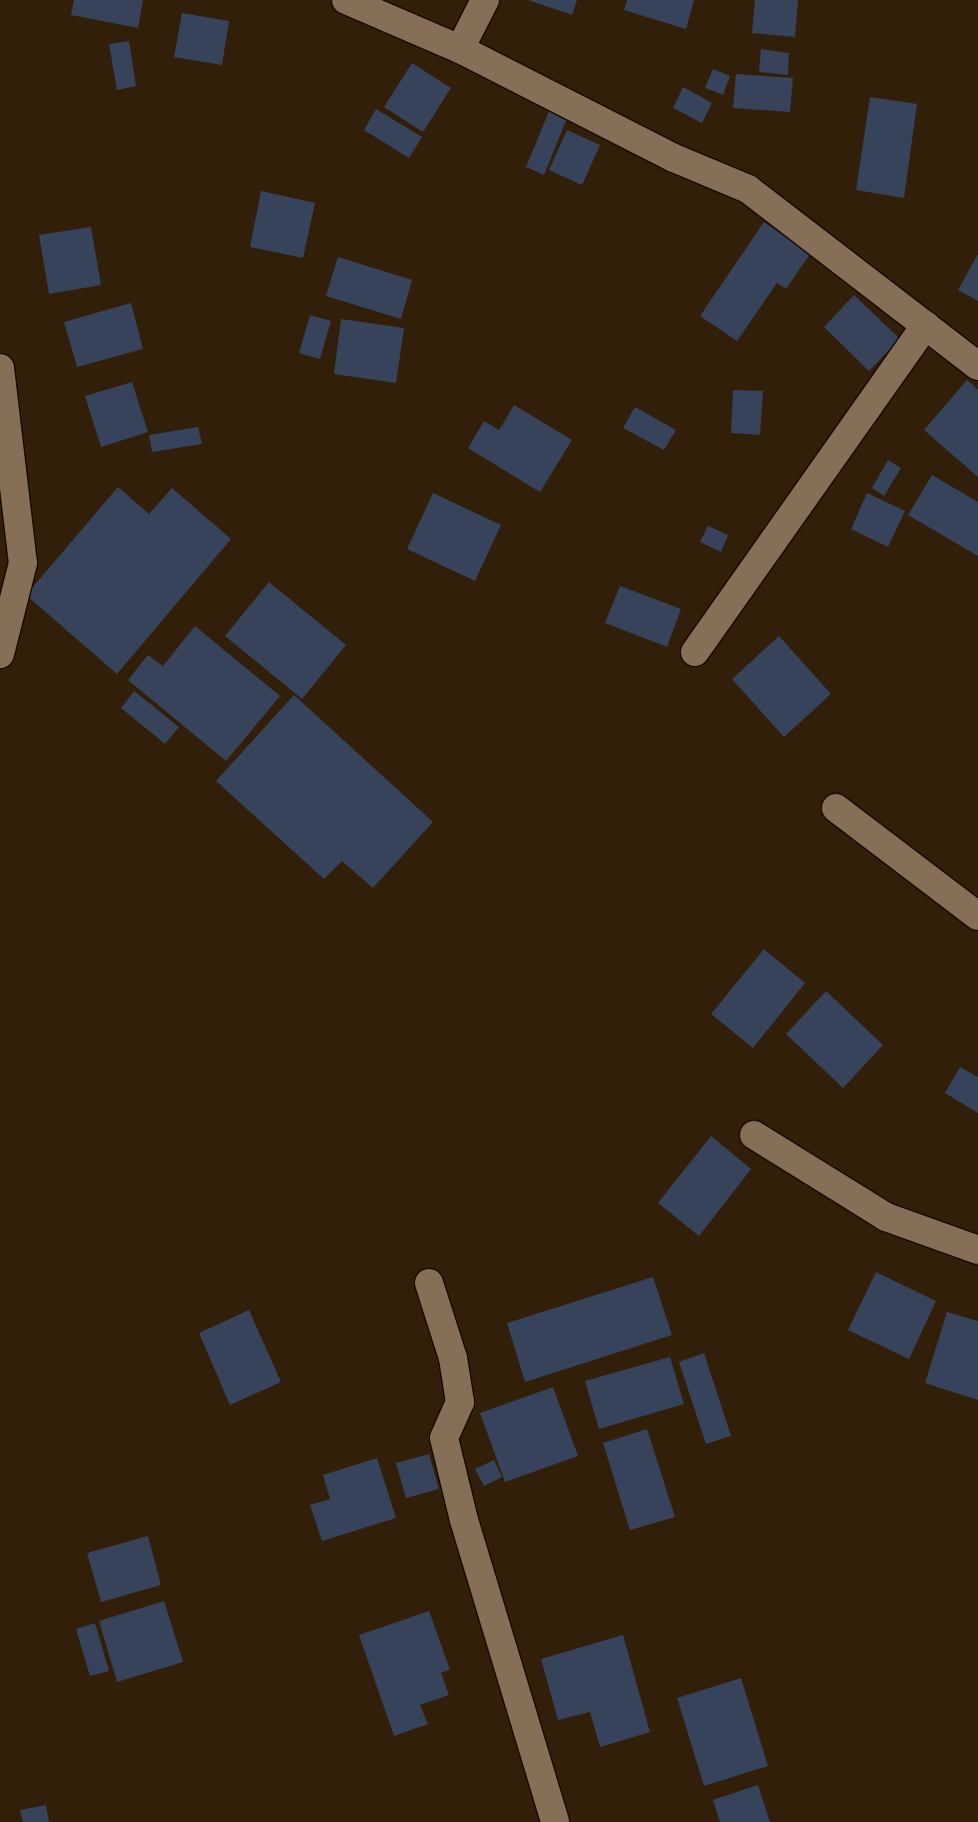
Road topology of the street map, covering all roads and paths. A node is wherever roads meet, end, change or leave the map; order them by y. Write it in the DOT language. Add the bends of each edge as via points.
graph roads {
  1 [pos="346,0"];
  2 [pos="484,0"];
  3 [pos="460,49"];
  4 [pos="926,325"];
  5 [pos="978,366"];
  6 [pos="0,368"];
  7 [pos="695,652"];
  8 [pos="0,654"];
  9 [pos="836,808"];
  10 [pos="978,916"];
  11 [pos="754,1135"];
  12 [pos="978,1250"];
  13 [pos="429,1283"];
  14 [pos="555,1822"];
  1 -- 3 [label="street"];
  2 -- 3 [label="street"];
  3 -- 4 [label="street" via="674,158 748,189"];
  4 -- 5 [label="street"];
  4 -- 7 [label="street"];
  6 -- 8 [label="street" via="23,563"];
  9 -- 10 [label="street"];
  11 -- 12 [label="street" via="886,1217"];
  13 -- 14 [label="street" via="453,1358 460,1402 444,1438 464,1520"];
}
